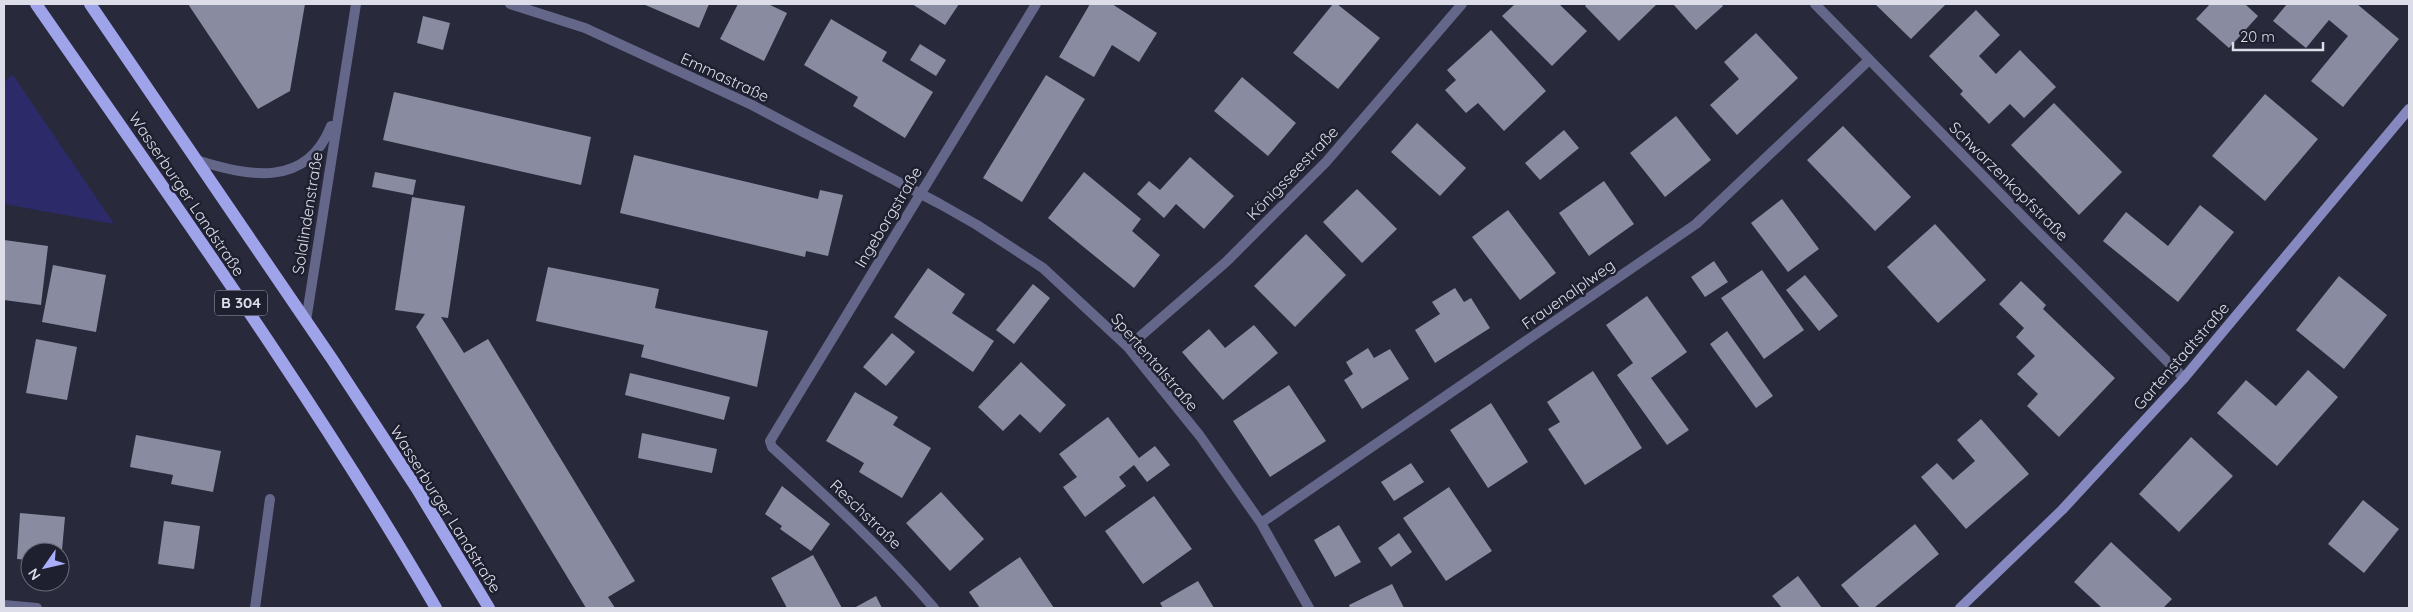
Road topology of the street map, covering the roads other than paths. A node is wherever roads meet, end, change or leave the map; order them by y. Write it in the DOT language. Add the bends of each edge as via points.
graph roads {
  1 [pos="36,4"];
  2 [pos="90,4"];
  3 [pos="356,4"];
  4 [pos="510,4"];
  5 [pos="1036,4"];
  6 [pos="1462,4"];
  7 [pos="1816,4"];
  8 [pos="1869,60"];
  9 [pos="338,109"];
  10 [pos="2409,109"];
  11 [pos="196,160"];
  12 [pos="919,193"];
  13 [pos="306,321"];
  14 [pos="1128,348"];
  15 [pos="2184,378"];
  16 [pos="772,447"];
  17 [pos="270,499"];
  18 [pos="1261,523"];
  19 [pos="4,604"];
  20 [pos="37,608"];
  21 [pos="255,608"];
  22 [pos="436,608"];
  23 [pos="489,608"];
  24 [pos="934,608"];
  25 [pos="1309,608"];
  26 [pos="1960,608"];
  1 -- 22 [label="main road, Wasserburger Landstraße / B 304" via="186,220 355,474"];
  2 -- 11 [label="main road, Wasserburger Landstraße / B 304"];
  3 -- 9 [label="street, Solalindenstraße"];
  4 -- 12 [label="street, Emmastraße" via="585,28 752,105"];
  5 -- 12 [label="street, Ingeborgstraße"];
  6 -- 14 [label="street, Königsseestraße" via="1326,162 1226,262"];
  7 -- 8 [label="street, Schwarzenkopfstraße"];
  8 -- 15 [label="street, Schwarzenkopfstraße"];
  8 -- 18 [label="street, Frauenalplweg" via="1696,224"];
  9 -- 11 [label="street, Solalindenstraße" via="321,146 309,161 291,169 260,174"];
  9 -- 13 [label="street, Solalindenstraße"];
  10 -- 15 [label="street, Gartenstadtstraße"];
  11 -- 13 [label="main road, Wasserburger Landstraße / B 304"];
  12 -- 14 [label="street, Spertentalstraße" via="977,225 1043,268"];
  12 -- 16 [label="street, Ingeborgstraße" via="770,441"];
  13 -- 23 [label="main road, Wasserburger Landstraße / B 304" via="417,489"];
  14 -- 18 [label="street, Spertentalstraße" via="1200,436"];
  15 -- 26 [label="street, Gartenstadtstraße" via="2062,510"];
  16 -- 24 [label="street, Reschstraße" via="895,563"];
  17 -- 21 [label="street"];
  18 -- 25 [label="street, Spertentalstraße"];
  19 -- 20 [label="street"];
}
